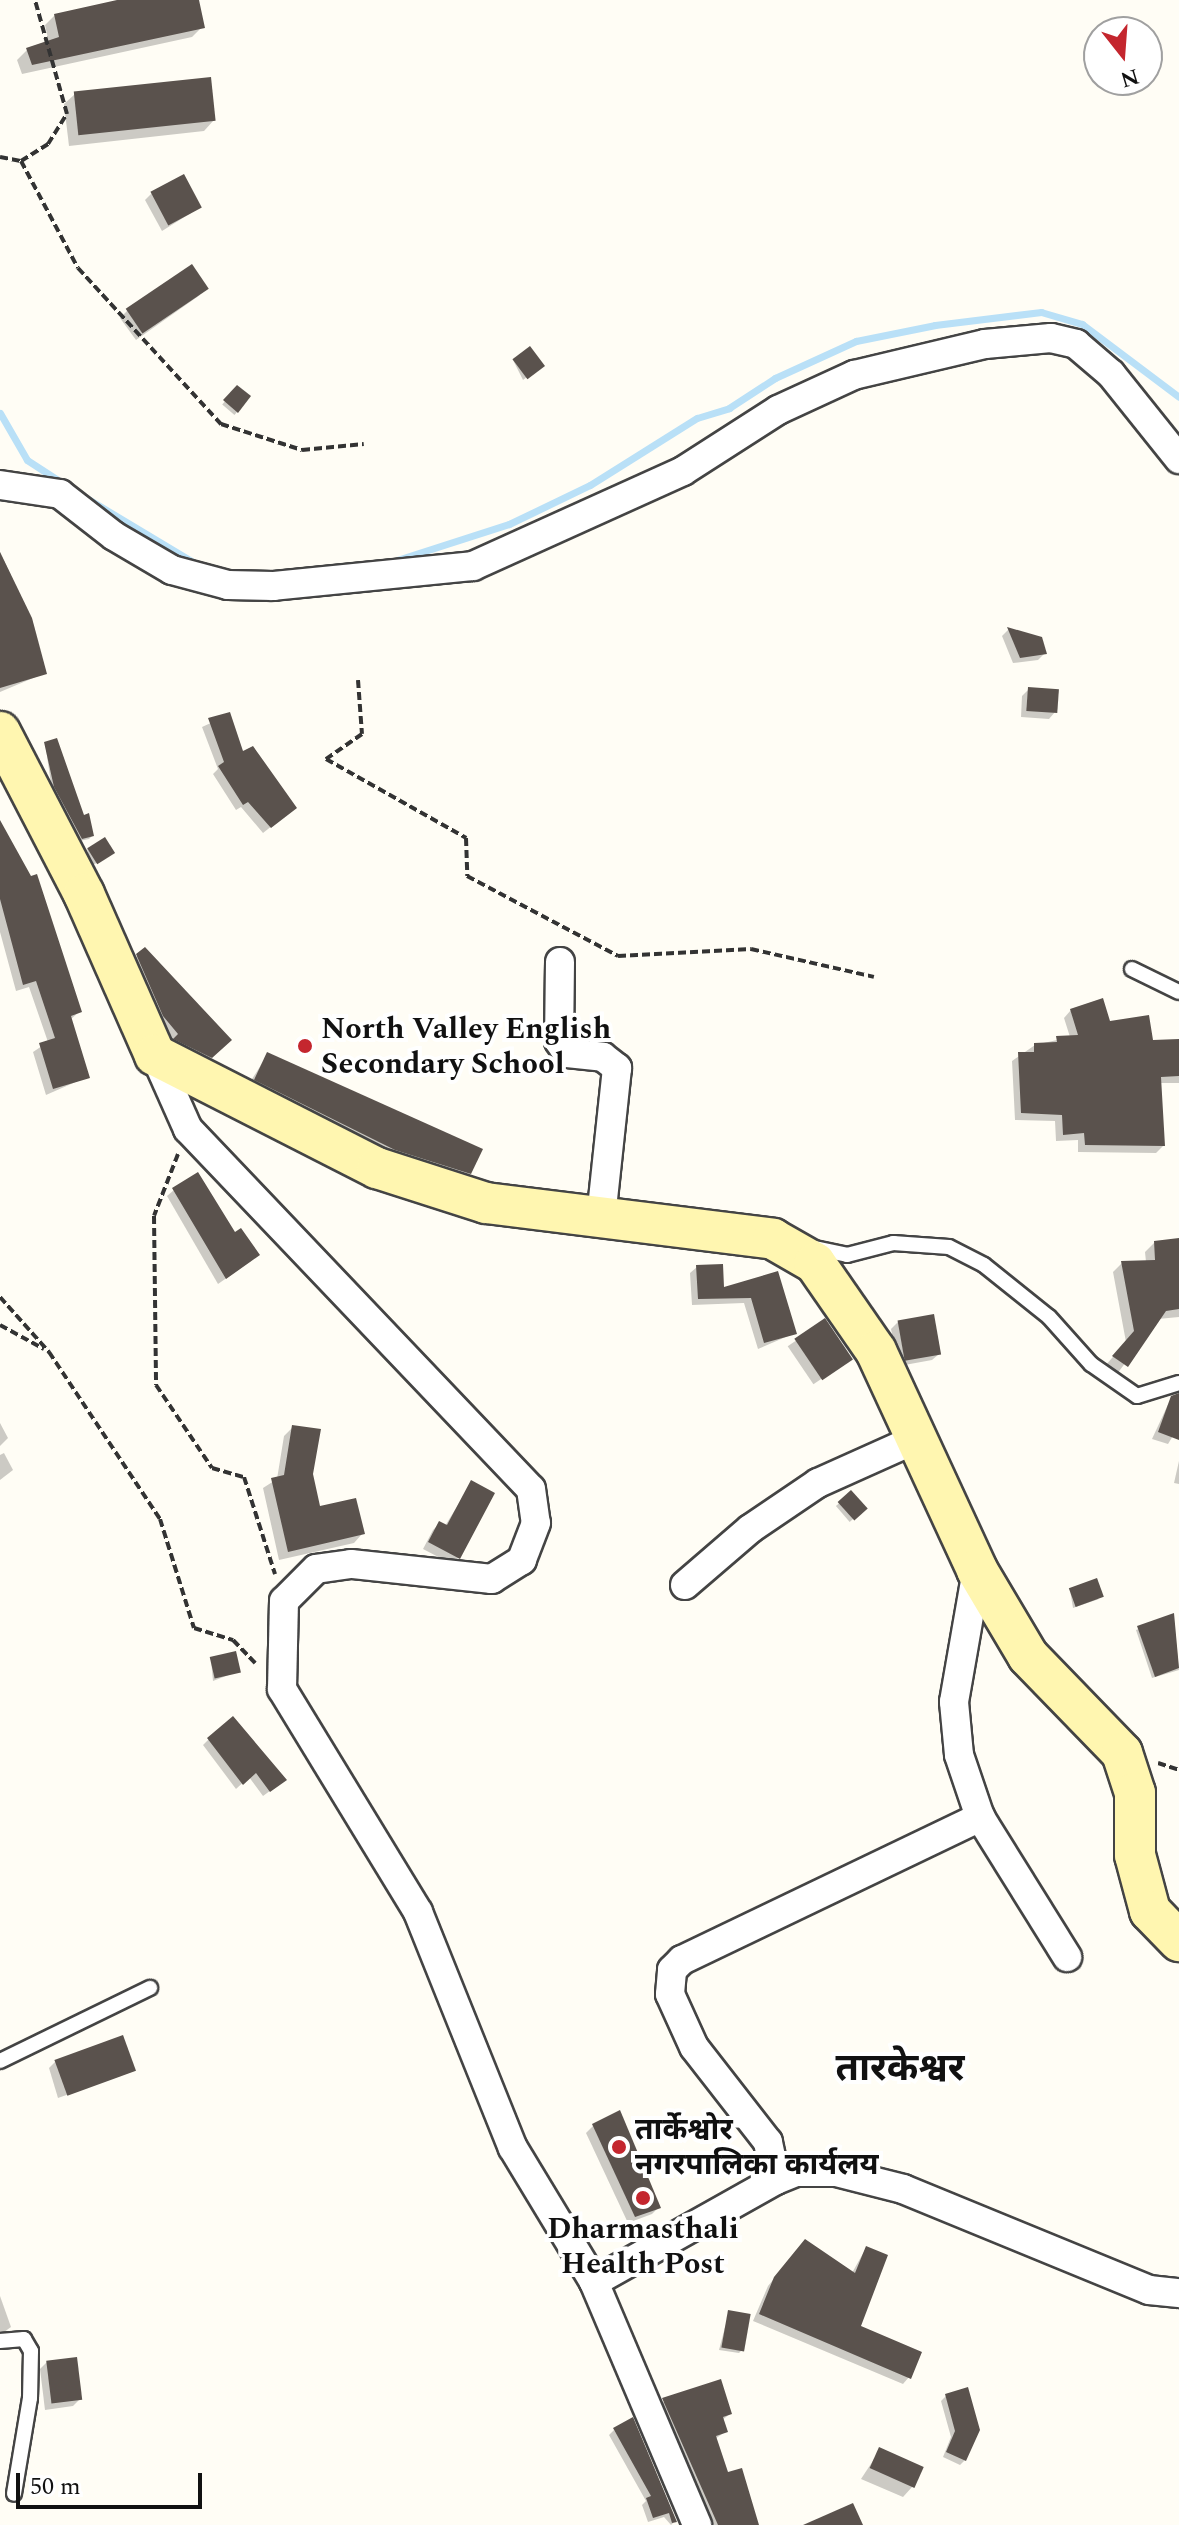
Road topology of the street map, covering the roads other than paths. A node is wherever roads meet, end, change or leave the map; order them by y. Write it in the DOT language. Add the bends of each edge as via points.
graph roads {
  1 [pos="1179,459"];
  2 [pos="0,485"];
  3 [pos="0,732"];
  4 [pos="560,962"];
  5 [pos="1132,969"];
  6 [pos="1179,992"];
  7 [pos="155,1055"];
  8 [pos="601,1217"];
  9 [pos="773,1239"];
  10 [pos="1179,1383"];
  11 [pos="916,1439"];
  12 [pos="977,1570"];
  13 [pos="685,1585"];
  14 [pos="980,1817"];
  15 [pos="1179,1941"];
  16 [pos="1067,1957"];
  17 [pos="150,1988"];
  18 [pos="0,2061"];
  19 [pos="776,2180"];
  20 [pos="594,2282"];
  21 [pos="1179,2293"];
  22 [pos="0,2341"];
  23 [pos="14,2494"];
  24 [pos="697,2525"];
  1 -- 2 [label="street" via="1111,374 1076,344 1039,338 985,344 854,375 778,410 683,471 473,566 299,584 228,585 172,570 114,536 60,494"];
  3 -- 7 [label="street" via="84,894"];
  4 -- 8 [label="street" via="559,1041 567,1053 603,1057 617,1068"];
  5 -- 6 [label="lane"];
  7 -- 8 [label="street" via="377,1168 486,1203"];
  7 -- 20 [label="street" via="188,1129 531,1489 536,1523 522,1560 492,1579 351,1564 316,1569 284,1601 282,1689 418,1912 513,2148"];
  8 -- 9 [label="street"];
  9 -- 10 [label="lane" via="847,1255 893,1243 949,1247 984,1265 1049,1317 1091,1364 1137,1396"];
  9 -- 11 [label="street" via="815,1263 876,1351"];
  11 -- 12 [label="street"];
  11 -- 13 [label="street" via="818,1483 750,1529"];
  12 -- 14 [label="street" via="954,1702 959,1755"];
  12 -- 15 [label="street" via="1028,1656 1122,1753 1135,1793 1135,1855 1150,1911"];
  14 -- 16 [label="street"];
  14 -- 19 [label="street" via="682,1960 672,1970 670,1994 694,2047 768,2142"];
  17 -- 18 [label="lane"];
  19 -- 20 [label="street"];
  19 -- 21 [label="street" via="796,2172 836,2172 903,2189 1149,2290"];
  20 -- 24 [label="street"];
  22 -- 23 [label="lane" via="24,2339 31,2351 30,2398"];
}
